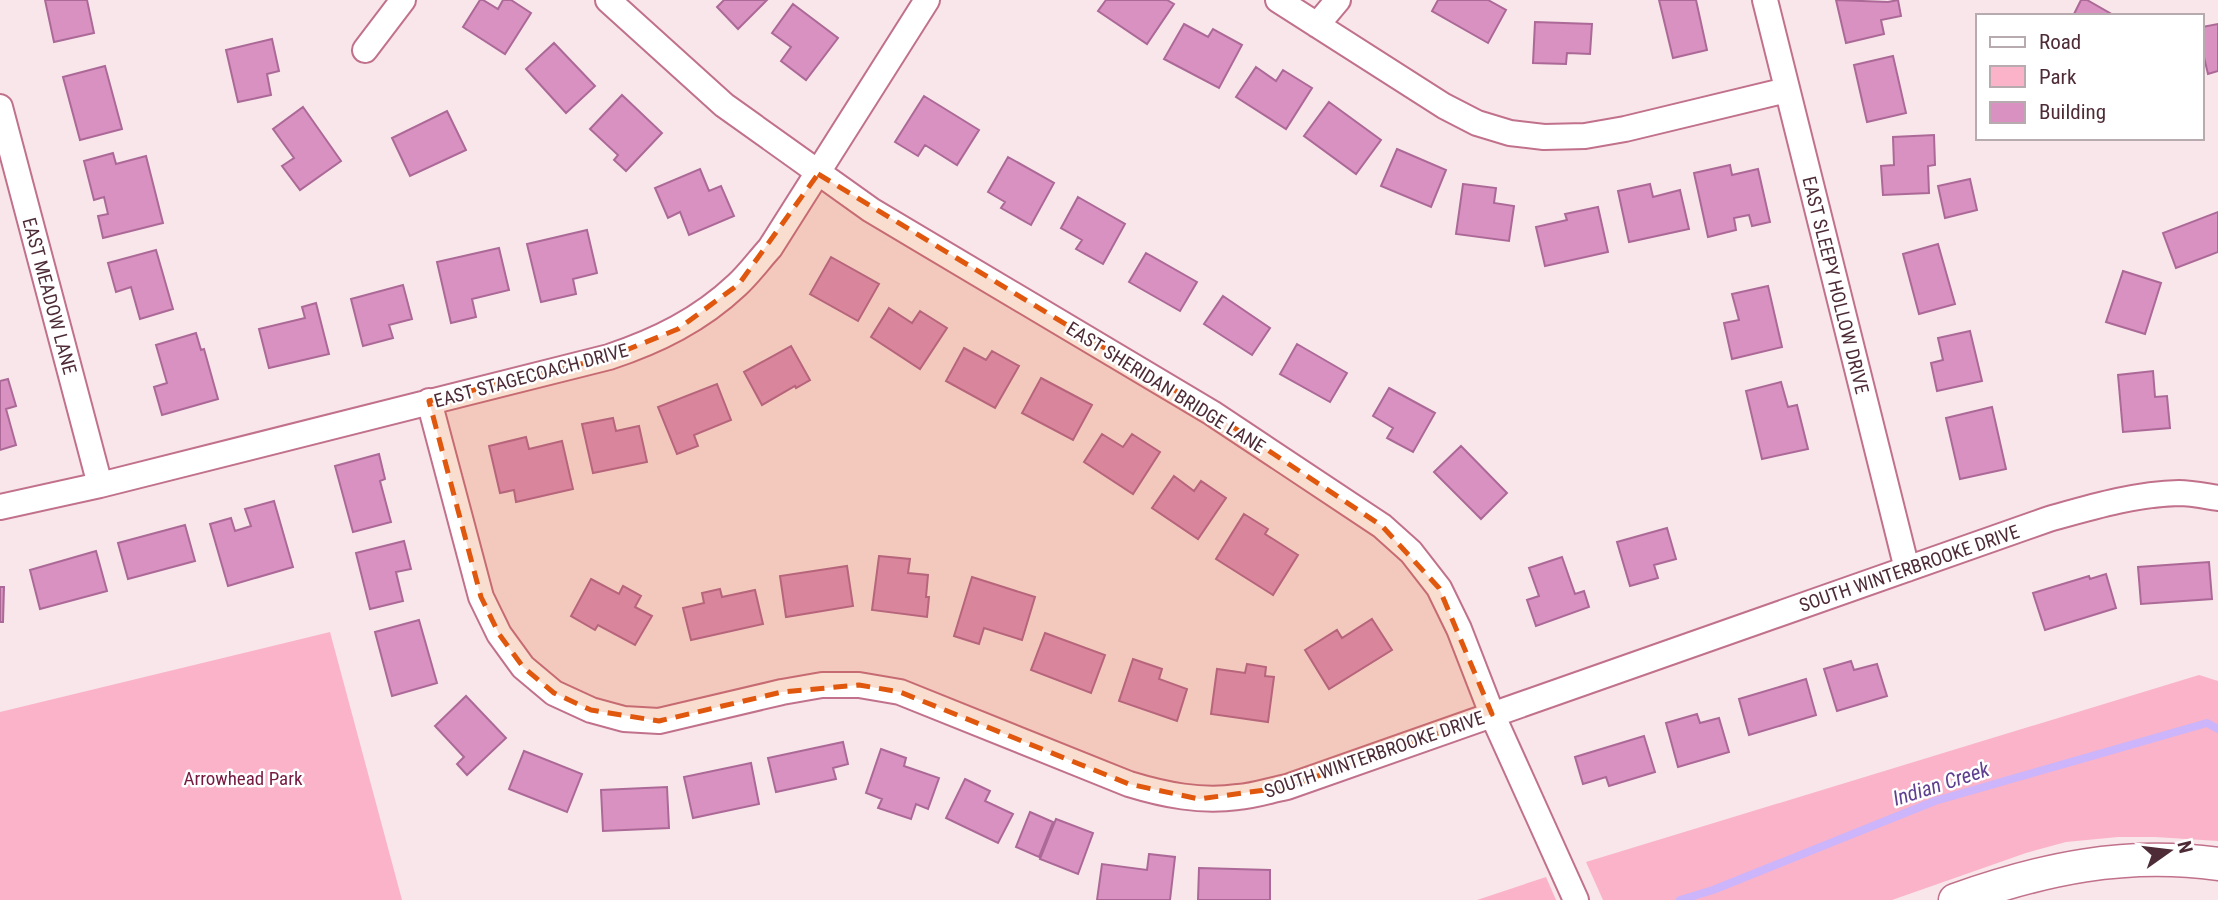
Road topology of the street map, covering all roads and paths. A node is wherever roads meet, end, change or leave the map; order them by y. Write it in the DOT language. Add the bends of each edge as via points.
graph roads {
  1 [pos="403,0"];
  2 [pos="608,0"];
  3 [pos="927,0"];
  4 [pos="1278,0"];
  5 [pos="1338,0"];
  6 [pos="1765,0"];
  7 [pos="1317,25"];
  8 [pos="365,50"];
  9 [pos="1787,90"];
  10 [pos="0,107"];
  11 [pos="818,173"];
  12 [pos="429,401"];
  13 [pos="100,485"];
  14 [pos="2218,498"];
  15 [pos="0,507"];
  16 [pos="1907,569"];
  17 [pos="1492,714"];
  18 [pos="2218,864"];
  19 [pos="1576,900"];
  20 [pos="1956,900"];
  1 -- 8 [label="street"];
  2 -- 11 [label="street, EAST SHERIDAN BRIDGE LANE" via="724,105"];
  3 -- 11 [label="street, EAST STAGECOACH DRIVE"];
  4 -- 7 [label="street"];
  5 -- 7 [label="street"];
  6 -- 9 [label="street, EAST SLEEPY HOLLOW DRIVE"];
  7 -- 9 [label="street" via="1444,106 1510,133 1585,136 1612,132"];
  9 -- 16 [label="street, EAST SLEEPY HOLLOW DRIVE"];
  10 -- 13 [label="street, EAST MEADOW LANE"];
  11 -- 12 [label="street, EAST STAGECOACH DRIVE" via="770,248 739,284 678,329 609,357"];
  11 -- 17 [label="street, EAST SHERIDAN BRIDGE LANE" via="871,210 1212,413 1382,526 1411,552 1439,588"];
  12 -- 13 [label="street, EAST STAGECOACH DRIVE"];
  12 -- 17 [label="street, SOUTH WINTERBROOKE DRIVE" via="481,597 499,634 523,667 554,693 590,710 624,719 659,720 782,691 859,685 900,692 1129,784 1199,799 1287,787"];
  13 -- 15 [label="street, EAST STAGECOACH DRIVE"];
  14 -- 16 [label="street, SOUTH WINTERBROOKE DRIVE" via="2180,494 2103,504"];
  16 -- 17 [label="street, SOUTH WINTERBROOKE DRIVE"];
  17 -- 19 [label="street, EAST SHERIDAN BRIDGE LANE"];
  18 -- 20 [label="street" via="2148,859 2085,864"];
}
